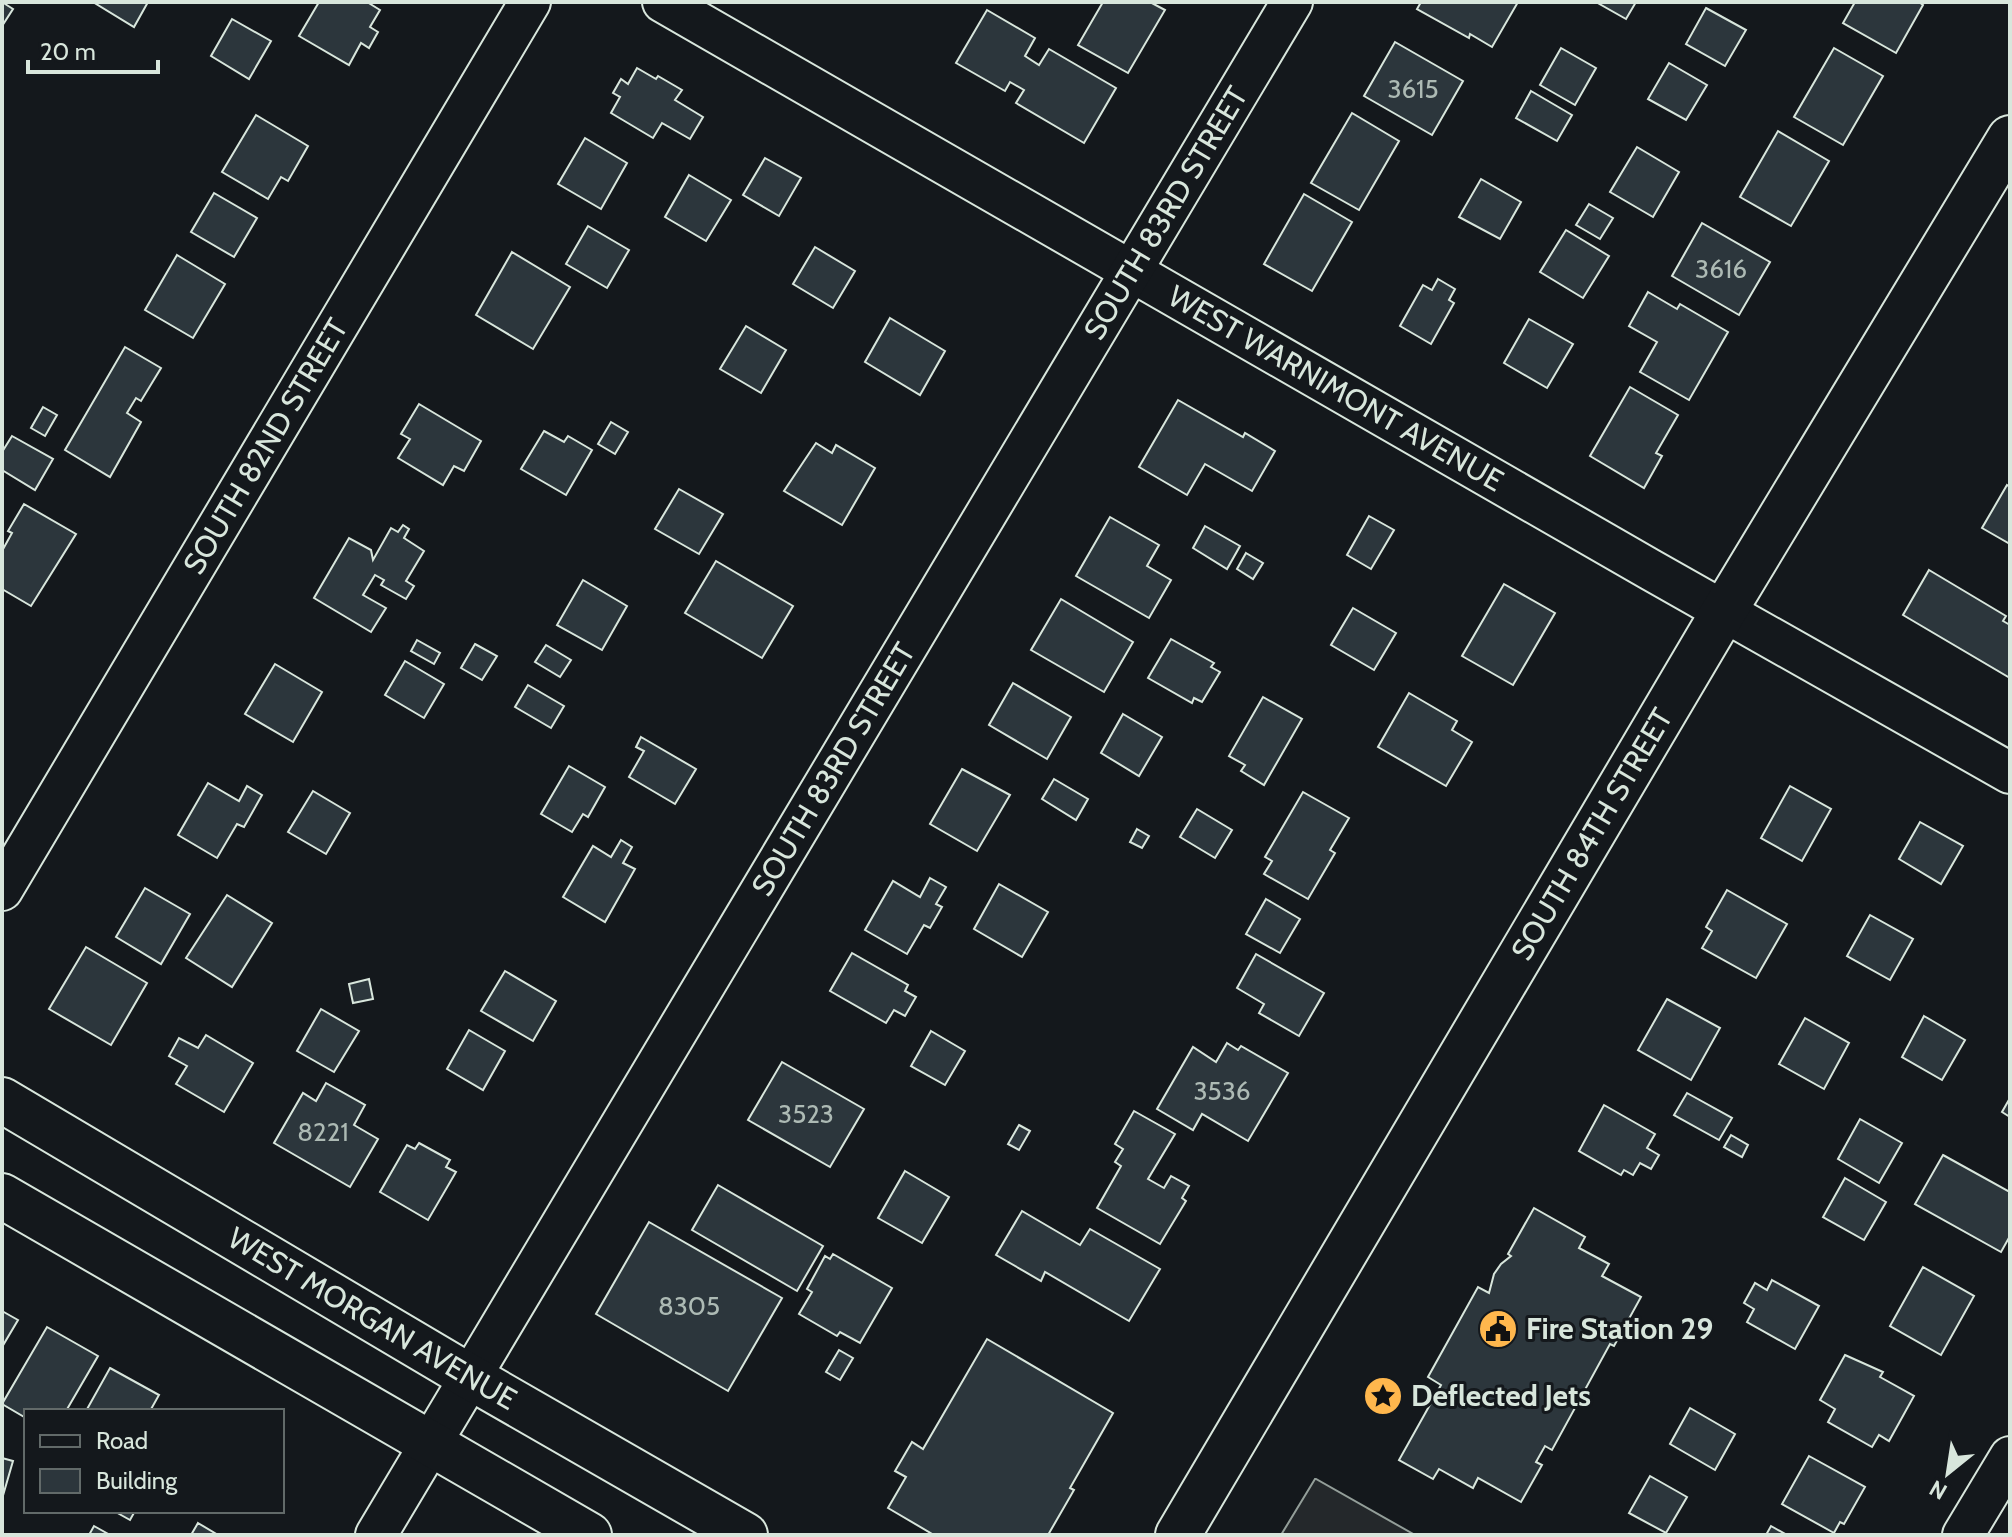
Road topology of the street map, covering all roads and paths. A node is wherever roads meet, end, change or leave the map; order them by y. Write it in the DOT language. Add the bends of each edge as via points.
graph roads {
  1 [pos="530,2"];
  2 [pos="663,2"];
  3 [pos="1292,2"];
  4 [pos="2010,138"];
  5 [pos="1131,270"];
  6 [pos="1724,611"];
  7 [pos="2010,773"];
  8 [pos="2,890"];
  9 [pos="2,1100"];
  10 [pos="2,1196"];
  11 [pos="470,1377"];
  12 [pos="431,1444"];
  13 [pos="2010,1457"];
  14 [pos="376,1535"];
  15 [pos="589,1535"];
  16 [pos="745,1535"];
  17 [pos="1178,1535"];
  18 [pos="1963,1535"];
  1 -- 8 [label="street, SOUTH 82ND STREET"];
  2 -- 5 [label="street, WEST WARNIMONT AVENUE"];
  3 -- 5 [label="street, SOUTH 83RD STREET"];
  4 -- 6 [label="street, SOUTH 84TH STREET"];
  5 -- 6 [label="street, WEST WARNIMONT AVENUE"];
  5 -- 11 [label="street, SOUTH 83RD STREET"];
  6 -- 7 [label="street, WEST WARNIMONT AVENUE"];
  6 -- 17 [label="street, SOUTH 84TH STREET"];
  9 -- 11 [label="street, WEST MORGAN AVENUE"];
  10 -- 12 [label="street"];
  11 -- 12 [label="street, SOUTH 83RD STREET"];
  11 -- 16 [label="street, WEST MORGAN AVENUE"];
  12 -- 14 [label="street, SOUTH 83RD STREET"];
  12 -- 15 [label="street"];
  13 -- 18 [label="street"];
}
